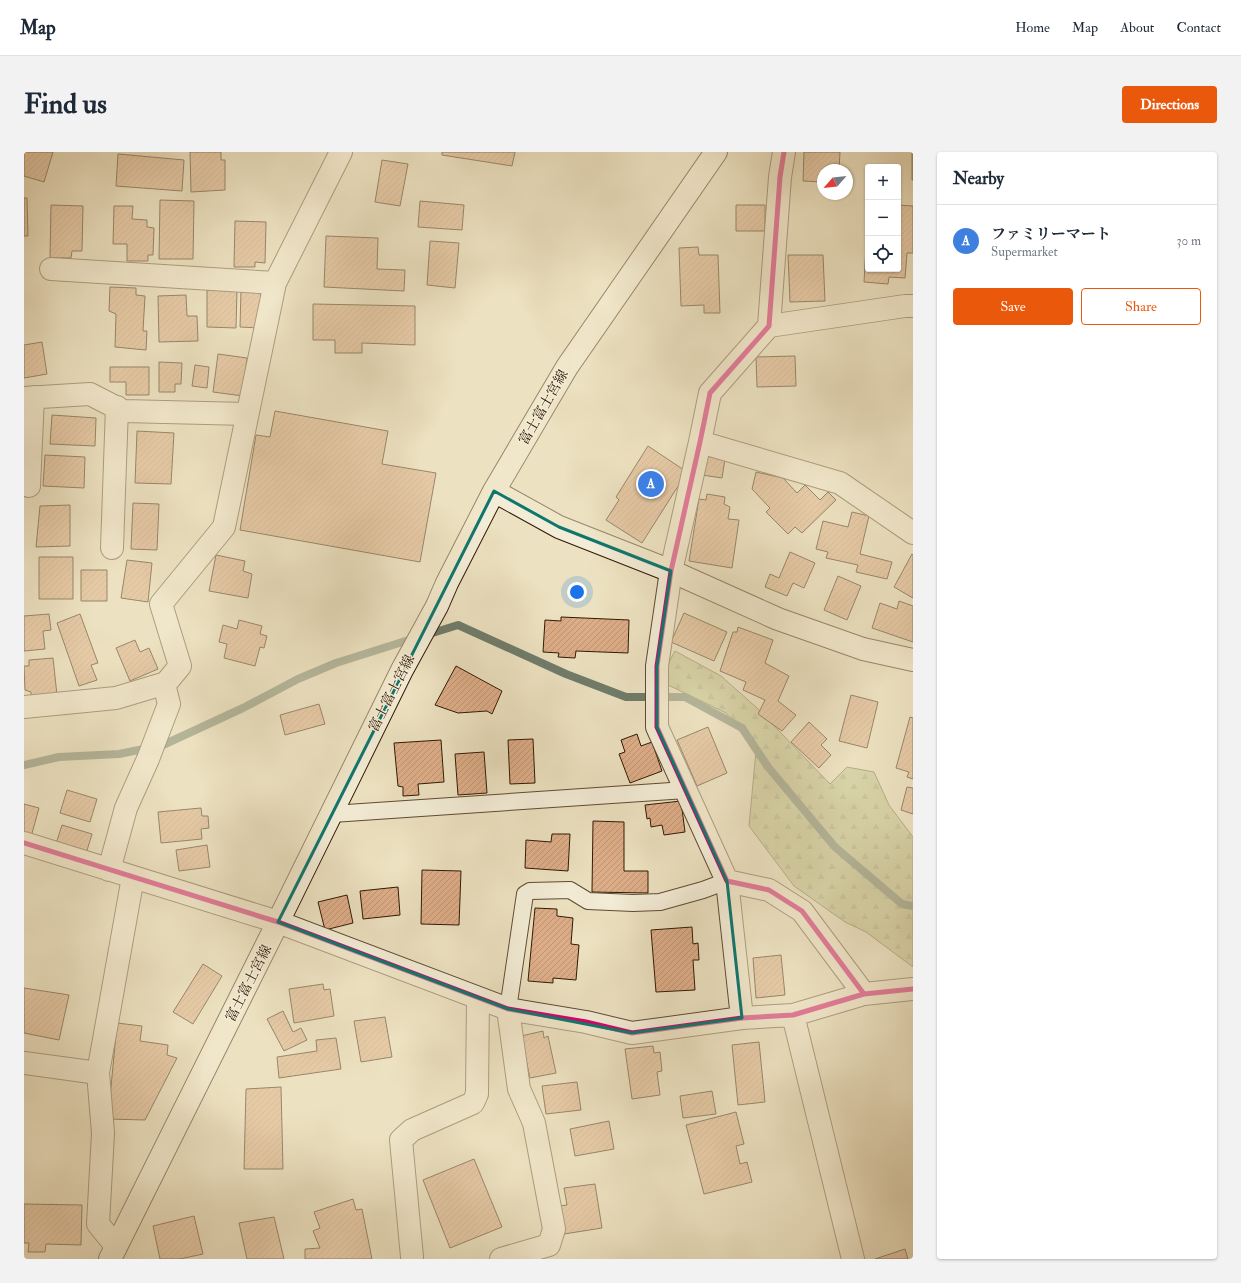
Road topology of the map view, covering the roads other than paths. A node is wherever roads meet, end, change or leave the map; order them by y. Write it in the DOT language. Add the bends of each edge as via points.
graph roads {
  1 [pos="341,152"];
  2 [pos="716,152"];
  3 [pos="784,152"];
  4 [pos="51,269"];
  5 [pos="275,283"];
  6 [pos="913,306"];
  7 [pos="769,326"];
  8 [pos="29,397"];
  9 [pos="117,407"];
  10 [pos="247,414"];
  11 [pos="700,442"];
  12 [pos="29,486"];
  13 [pos="494,491"];
  14 [pos="913,533"];
  15 [pos="112,548"];
  16 [pos="671,572"];
  17 [pos="913,660"];
  18 [pos="164,684"];
  19 [pos="24,707"];
  20 [pos="686,790"];
  21 [pos="332,814"];
  22 [pos="24,843"];
  23 [pos="109,870"];
  24 [pos="132,877"];
  25 [pos="727,881"];
  26 [pos="278,922"];
  27 [pos="913,989"];
  28 [pos="864,994"];
  29 [pos="478,998"];
  30 [pos="508,1009"];
  31 [pos="793,1015"];
  32 [pos="742,1018"];
  33 [pos="24,1063"];
  34 [pos="98,1074"];
  35 [pos="113,1252"];
  36 [pos="414,1258"];
  37 [pos="501,1259"];
  38 [pos="853,1259"];
  1 -- 5 [label="street"];
  2 -- 13 [label="street, 富士富士宮線" via="566,367"];
  3 -- 7 [label="street"];
  4 -- 5 [label="street"];
  5 -- 10 [label="street"];
  6 -- 7 [label="street"];
  7 -- 11 [label="street" via="710,394"];
  8 -- 9 [label="street" via="90,394"];
  8 -- 12 [label="street"];
  9 -- 10 [label="street" via="123,411"];
  9 -- 15 [label="street"];
  10 -- 18 [label="street" via="224,528 161,604 180,666"];
  11 -- 14 [label="street" via="840,483"];
  11 -- 16 [label="street"];
  13 -- 16 [label="street" via="559,527"];
  13 -- 21 [label="street, 富士富士宮線"];
  16 -- 17 [label="street" via="778,619 863,648"];
  16 -- 20 [label="street" via="657,666 657,727"];
  18 -- 19 [label="street" via="116,698"];
  18 -- 23 [label="street" via="169,704 126,808"];
  20 -- 21 [label="lane"];
  20 -- 25 [label="street"];
  21 -- 26 [label="street, 富士富士宮線"];
  22 -- 23 [label="street"];
  23 -- 24 [label="street"];
  24 -- 26 [label="street"];
  24 -- 34 [label="street"];
  25 -- 28 [label="street" via="769,890 802,911"];
  25 -- 30 [label="lane" via="660,902 588,901 570,890 530,891 525,894"];
  25 -- 32 [label="street"];
  26 -- 29 [label="street"];
  26 -- 35 [label="street, 富士富士宮線"];
  27 -- 28 [label="street"];
  28 -- 31 [label="street"];
  29 -- 30 [label="street"];
  29 -- 36 [label="street" via="477,1094 472,1103 412,1130 401,1140"];
  30 -- 32 [label="street" via="586,1022 632,1033"];
  30 -- 37 [label="street" via="519,1089 534,1123 554,1229 549,1244"];
  31 -- 32 [label="street"];
  31 -- 38 [label="street"];
  33 -- 34 [label="street"];
  34 -- 35 [label="street" via="103,1133 98,1224"];
}
